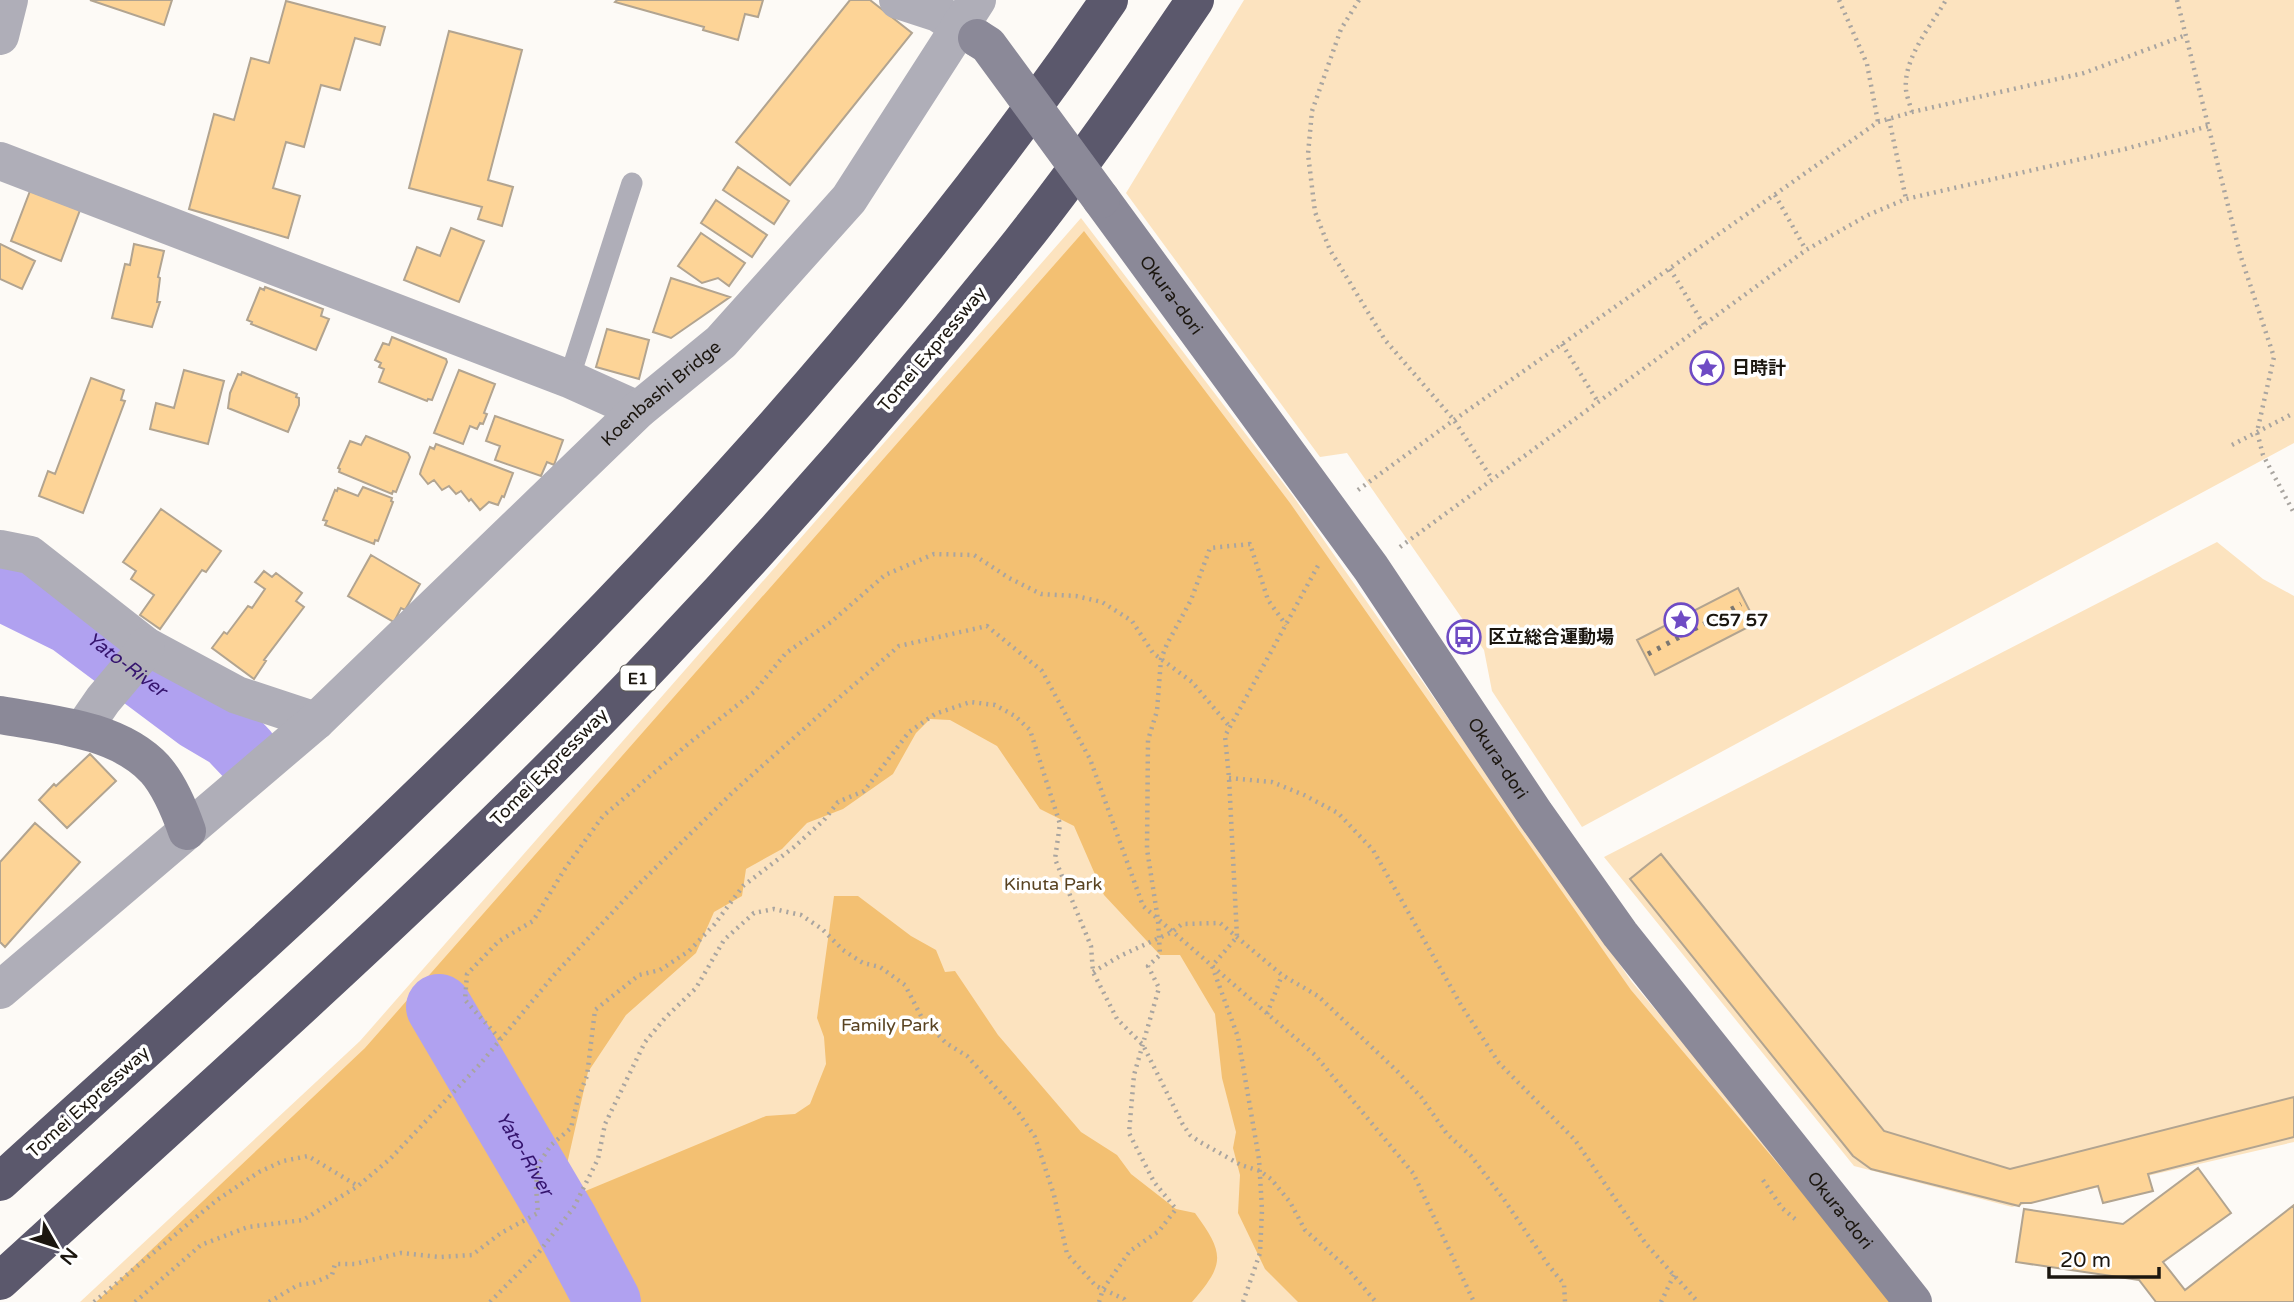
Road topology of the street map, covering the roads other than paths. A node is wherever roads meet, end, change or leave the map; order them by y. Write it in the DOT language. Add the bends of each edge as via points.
graph roads {
  1 [pos="9,0"];
  2 [pos="898,0"];
  3 [pos="1109,0"];
  4 [pos="1195,0"];
  5 [pos="971,22"];
  6 [pos="0,36"];
  7 [pos="0,161"];
  8 [pos="632,183"];
  9 [pos="569,379"];
  10 [pos="638,410"];
  11 [pos="0,550"];
  12 [pos="143,651"];
  13 [pos="0,715"];
  14 [pos="93,715"];
  15 [pos="316,721"];
  16 [pos="187,831"];
  17 [pos="0,990"];
  18 [pos="0,1182"];
  19 [pos="0,1281"];
  20 [pos="1913,1302"];
  1 -- 6 [label="street"];
  2 -- 5 [label="street"];
  3 -- 18 [label="highway, Tomei Expressway" via="857,332 727,480 605,610 314,896"];
  4 -- 19 [label="highway, Tomei Expressway / E1" via="1122,106 970,305 798,507 667,648 376,937"];
  5 -- 10 [label="street, Koenbashi Bridge" via="849,199 721,342"];
  5 -- 20 [label="street, Okura-dori, bridge" via="1371,568 1620,934"];
  7 -- 9 [label="street"];
  8 -- 9 [label="lane"];
  9 -- 10 [label="street"];
  10 -- 15 [label="street, Koenbashi Bridge"];
  11 -- 12 [label="street" via="30,555"];
  12 -- 14 [label="street"];
  12 -- 15 [label="street" via="237,695"];
  13 -- 14 [label="street"];
  14 -- 16 [label="street" via="156,770"];
  15 -- 16 [label="street, Koenbashi Bridge"];
  16 -- 17 [label="street, Koenbashi Bridge"];
}
